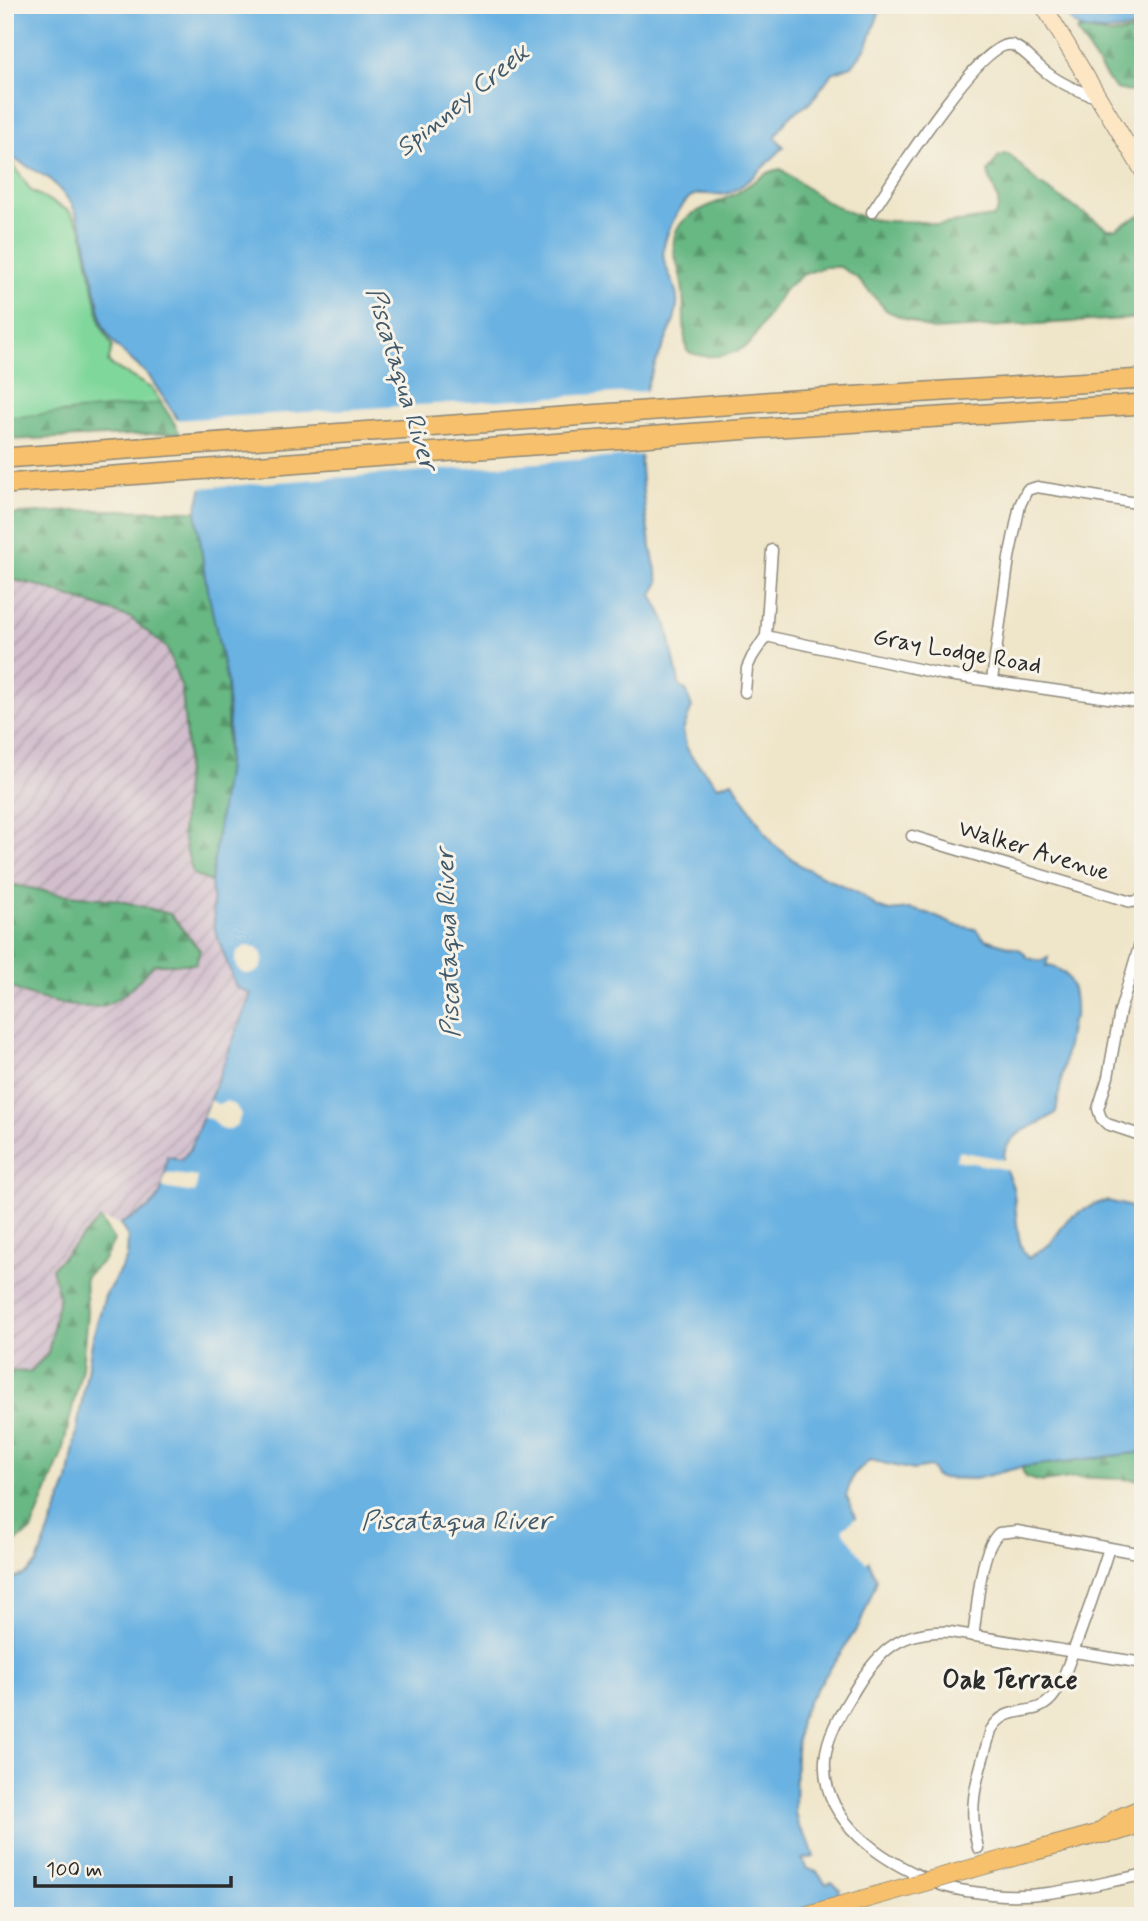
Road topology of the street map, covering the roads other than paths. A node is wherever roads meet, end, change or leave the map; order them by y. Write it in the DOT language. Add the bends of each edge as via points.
graph roads {
  1 [pos="1043,5"];
  2 [pos="1099,98"];
  3 [pos="1143,171"];
  4 [pos="872,212"];
  5 [pos="1143,379"];
  6 [pos="1143,404"];
  7 [pos="5,458"];
  8 [pos="5,484"];
  9 [pos="1143,504"];
  10 [pos="772,550"];
  11 [pos="766,636"];
  12 [pos="992,680"];
  13 [pos="745,692"];
  14 [pos="1143,703"];
  15 [pos="912,836"];
  16 [pos="1141,902"];
  17 [pos="1143,933"];
  18 [pos="1143,1136"];
  19 [pos="1109,1548"];
  20 [pos="1143,1554"];
  21 [pos="973,1636"];
  22 [pos="1073,1652"];
  23 [pos="1143,1663"];
  24 [pos="1143,1808"];
  25 [pos="1143,1823"];
  26 [pos="1097,1834"];
  27 [pos="978,1848"];
  28 [pos="1143,1875"];
  29 [pos="804,1916"];
  1 -- 2 [label="main road"];
  2 -- 3 [label="main road"];
  2 -- 4 [label="street" via="1048,73 1019,48 996,48 963,80"];
  5 -- 7 [label="highway"];
  6 -- 8 [label="highway"];
  9 -- 12 [label="street" via="1037,487 1027,490 1009,558"];
  10 -- 11 [label="street"];
  11 -- 12 [label="street, Gray Lodge Road" via="941,674"];
  11 -- 13 [label="street" via="747,668"];
  12 -- 14 [label="street, Gray Lodge Road"];
  15 -- 16 [label="street, Walker Avenue"];
  17 -- 18 [label="street" via="1098,1109 1107,1124"];
  19 -- 20 [label="street"];
  19 -- 21 [label="street" via="1017,1531 999,1533 985,1562"];
  19 -- 22 [label="street"];
  21 -- 22 [label="street"];
  21 -- 28 [label="street" via="936,1632 906,1637 870,1666 840,1715 827,1750 825,1771 843,1820 897,1863 948,1887 1035,1895"];
  22 -- 23 [label="street"];
  22 -- 27 [label="street" via="1049,1702 1005,1714 996,1721 973,1795"];
  24 -- 26 [label="main road"];
  25 -- 26 [label="main road"];
  26 -- 29 [label="main road, bridge"];
}
